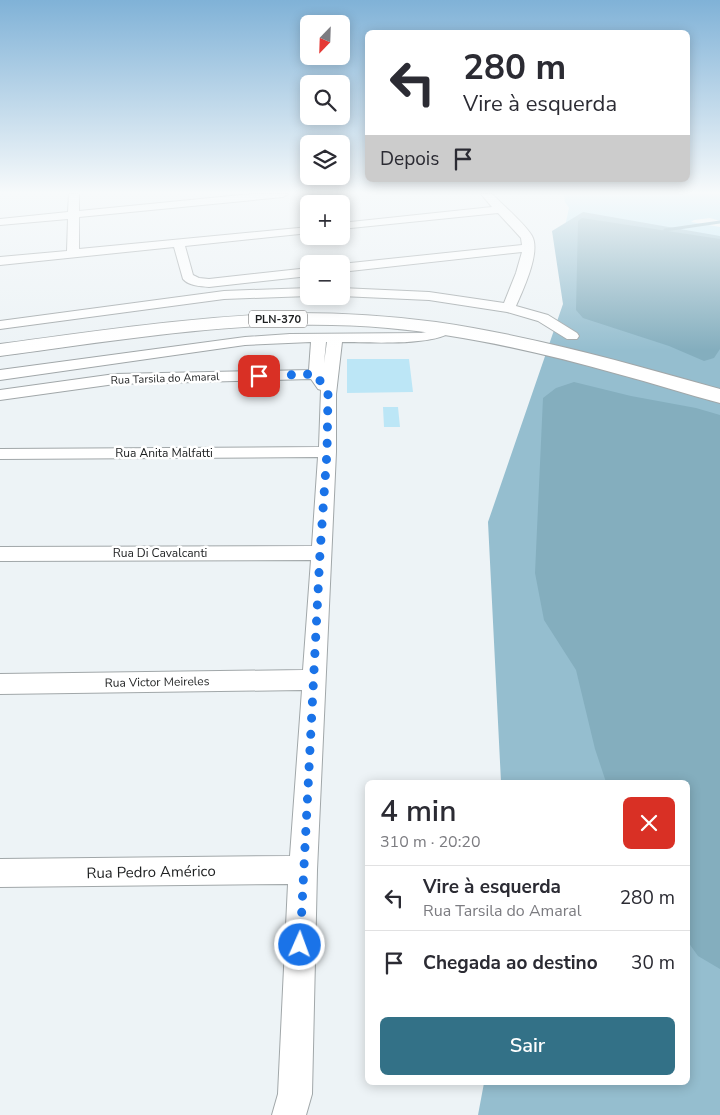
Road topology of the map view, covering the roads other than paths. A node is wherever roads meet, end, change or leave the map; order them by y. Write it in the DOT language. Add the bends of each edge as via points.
graph roads {
  1 [pos="74,246"];
  2 [pos="158,246"];
  3 [pos="180,246"];
  4 [pos="529,248"];
  5 [pos="74,254"];
  6 [pos="0,261"];
  7 [pos="350,267"];
  8 [pos="300,273"];
  9 [pos="300,292"];
  10 [pos="350,292"];
  11 [pos="508,308"];
  12 [pos="0,325"];
  13 [pos="447,329"];
  14 [pos="0,334"];
  15 [pos="572,336"];
  16 [pos="318,338"];
  17 [pos="335,338"];
  18 [pos="0,350"];
  19 [pos="0,375"];
  20 [pos="720,377"];
  21 [pos="325,381"];
  22 [pos="0,395"];
  23 [pos="720,396"];
  24 [pos="327,452"];
  25 [pos="0,454"];
  26 [pos="320,553"];
  27 [pos="0,554"];
  28 [pos="314,680"];
  29 [pos="0,684"];
  30 [pos="303,870"];
  31 [pos="0,873"];
  32 [pos="289,1115"];
  1 -- 5 [label="street"];
  2 -- 5 [label="street"];
  3 -- 8 [label="street" via="187,275 197,282"];
  4 -- 7 [label="street"];
  4 -- 11 [label="street"];
  5 -- 6 [label="street"];
  9 -- 12 [label="street" via="224,295"];
  10 -- 11 [label="street" via="429,296"];
  11 -- 15 [label="street" via="543,318"];
  13 -- 17 [label="street" via="433,336"];
  13 -- 18 [label="main road, PLN-370" via="337,319 262,320"];
  13 -- 23 [label="main road, PLN-370" via="517,342"];
  14 -- 15 [label="main road, PLN-370" via="204,309 329,304 452,314"];
  15 -- 20 [label="main road, PLN-370"];
  16 -- 17 [label="street"];
  16 -- 19 [label="street" via="206,346"];
  16 -- 21 [label="street"];
  17 -- 21 [label="street"];
  21 -- 22 [label="street, Rua Tarsila do Amaral" via="122,379"];
  21 -- 24 [label="street"];
  24 -- 25 [label="street, Rua Anita Malfatti"];
  24 -- 26 [label="street"];
  26 -- 27 [label="street, Rua Di Cavalcanti"];
  26 -- 28 [label="street"];
  28 -- 29 [label="street, Rua Victor Meireles"];
  28 -- 30 [label="street"];
  30 -- 31 [label="street, Rua Pedro Américo"];
  30 -- 32 [label="street" via="295,1094"];
}
